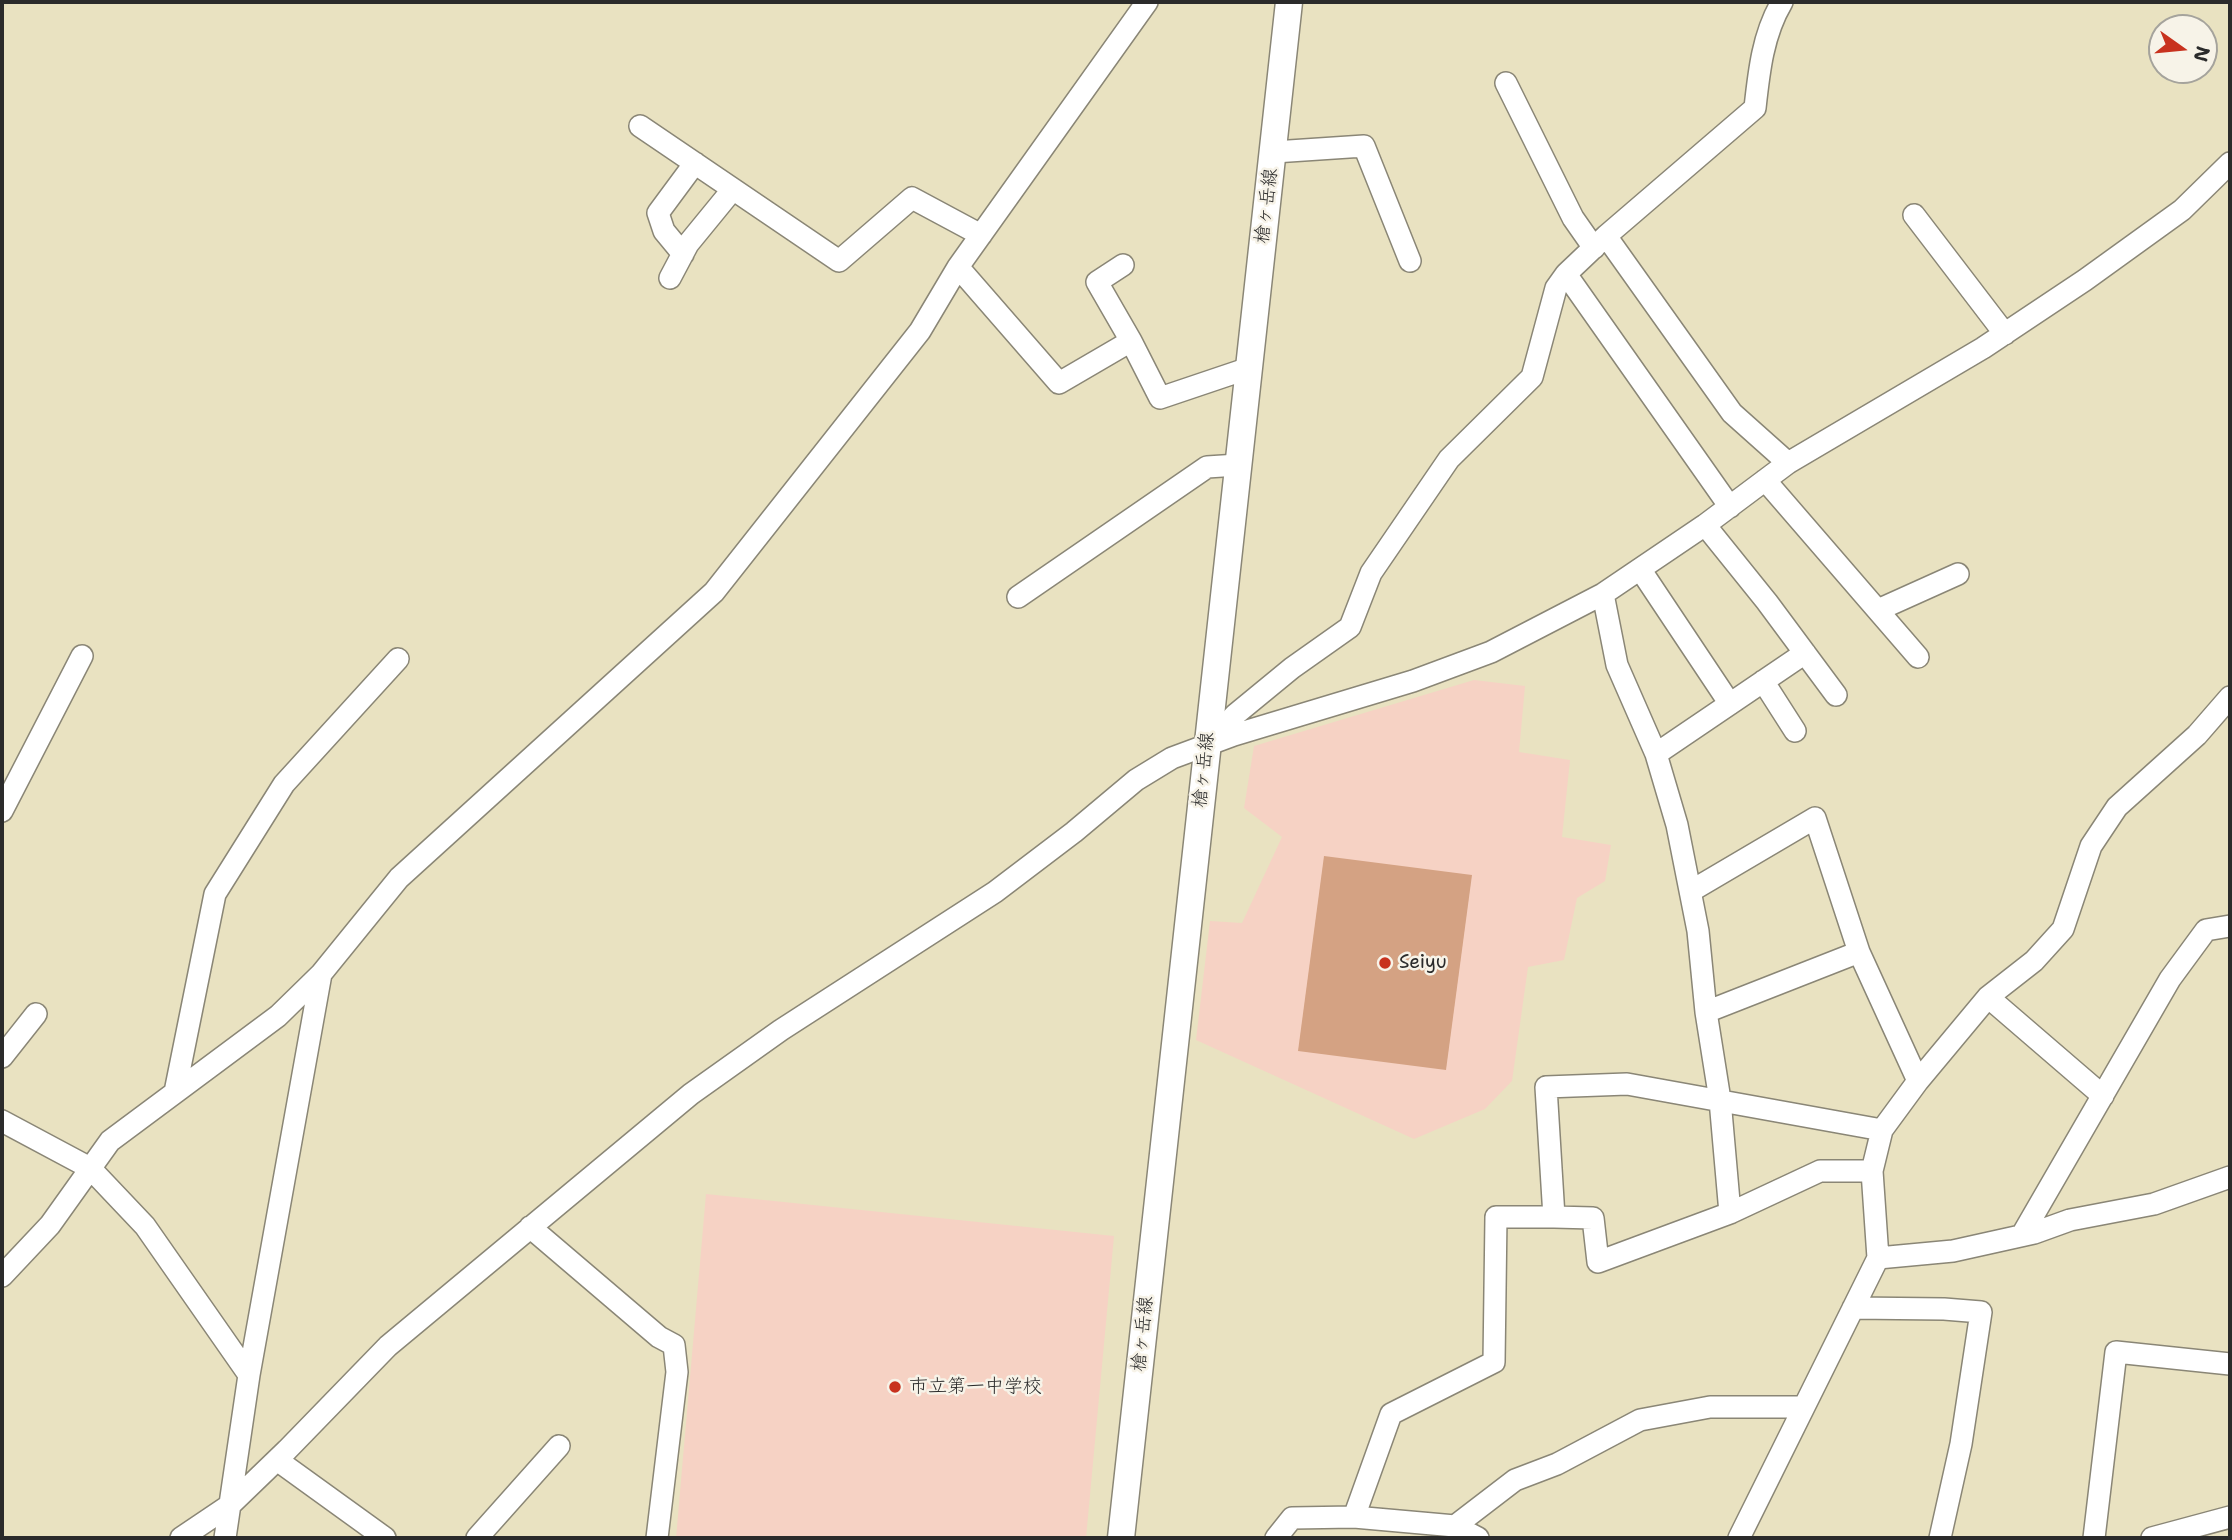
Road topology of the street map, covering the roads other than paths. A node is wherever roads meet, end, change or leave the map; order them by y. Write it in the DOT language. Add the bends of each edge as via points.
graph roads {
  1 [pos="1147,2"];
  2 [pos="1289,2"];
  3 [pos="1782,2"];
  4 [pos="1506,83"];
  5 [pos="640,126"];
  6 [pos="1274,152"];
  7 [pos="695,163"];
  8 [pos="2230,163"];
  9 [pos="733,189"];
  10 [pos="1914,215"];
  11 [pos="981,235"];
  12 [pos="1600,242"];
  13 [pos="683,254"];
  14 [pos="1410,261"];
  15 [pos="1124,265"];
  16 [pos="958,267"];
  17 [pos="1566,274"];
  18 [pos="670,278"];
  19 [pos="2005,334"];
  20 [pos="1131,341"];
  21 [pos="1249,369"];
  22 [pos="1788,463"];
  23 [pos="1238,465"];
  24 [pos="1765,480"];
  25 [pos="1730,507"];
  26 [pos="1706,525"];
  27 [pos="1640,569"];
  28 [pos="1958,574"];
  29 [pos="1603,594"];
  30 [pos="1018,597"];
  31 [pos="1878,610"];
  32 [pos="1805,653"];
  33 [pos="82,656"];
  34 [pos="1918,657"];
  35 [pos="398,659"];
  36 [pos="1763,681"];
  37 [pos="1836,695"];
  38 [pos="2230,696"];
  39 [pos="1730,704"];
  40 [pos="1795,731"];
  41 [pos="1206,746"];
  42 [pos="1656,754"];
  43 [pos="2,811"];
  44 [pos="1691,891"];
  45 [pos="2230,926"];
  46 [pos="1859,952"];
  47 [pos="321,974"];
  48 [pos="1988,997"];
  49 [pos="1706,1012"];
  50 [pos="36,1014"];
  51 [pos="2,1057"];
  52 [pos="1918,1081"];
  53 [pos="175,1093"];
  54 [pos="2103,1096"];
  55 [pos="1720,1100"];
  56 [pos="2,1121"];
  57 [pos="1882,1130"];
  58 [pos="90,1168"];
  59 [pos="1872,1171"];
  60 [pos="2230,1177"];
  61 [pos="1730,1213"];
  62 [pos="1554,1217"];
  63 [pos="530,1227"];
  64 [pos="2022,1236"];
  65 [pos="1878,1258"];
  66 [pos="2,1276"];
  67 [pos="1853,1308"];
  68 [pos="2230,1364"];
  69 [pos="248,1375"];
  70 [pos="1803,1407"];
  71 [pos="559,1446"];
  72 [pos="277,1460"];
  73 [pos="230,1505"];
  74 [pos="1354,1517"];
  75 [pos="2230,1517"];
  76 [pos="1455,1526"];
  77 [pos="181,1538"];
  78 [pos="225,1538"];
  79 [pos="385,1538"];
  80 [pos="477,1538"];
  81 [pos="657,1538"];
  82 [pos="1121,1538"];
  83 [pos="1276,1538"];
  84 [pos="1478,1538"];
  85 [pos="1739,1538"];
  86 [pos="1940,1538"];
  87 [pos="2094,1538"];
  88 [pos="2152,1538"];
  1 -- 11 [label="street"];
  2 -- 6 [label="main road, 槍ヶ岳線"];
  3 -- 12 [label="street" via="1771,20 1755,108"];
  4 -- 12 [label="street" via="1573,218"];
  5 -- 7 [label="street"];
  6 -- 14 [label="street" via="1364,146"];
  6 -- 21 [label="main road, 槍ヶ岳線"];
  7 -- 9 [label="street"];
  7 -- 13 [label="street" via="658,213 664,231"];
  8 -- 19 [label="street" via="2182,210"];
  9 -- 11 [label="street" via="839,261 912,198"];
  9 -- 13 [label="street"];
  10 -- 19 [label="street"];
  11 -- 16 [label="street"];
  12 -- 17 [label="street"];
  12 -- 22 [label="street" via="1732,412"];
  13 -- 18 [label="street"];
  15 -- 20 [label="street" via="1097,282"];
  16 -- 20 [label="street" via="1059,383"];
  16 -- 47 [label="street" via="920,331 714,592 399,878"];
  17 -- 25 [label="street"];
  17 -- 41 [label="street" via="1556,288 1531,377 1449,459 1371,573 1350,627 1236,714"];
  19 -- 22 [label="street"];
  20 -- 21 [label="street" via="1160,398"];
  21 -- 23 [label="main road, 槍ヶ岳線"];
  22 -- 24 [label="street"];
  23 -- 30 [label="street" via="1207,467"];
  23 -- 41 [label="main road, 槍ヶ岳線"];
  24 -- 25 [label="street"];
  24 -- 31 [label="street"];
  25 -- 26 [label="street"];
  26 -- 27 [label="street"];
  26 -- 32 [label="street"];
  27 -- 29 [label="street"];
  27 -- 39 [label="street"];
  28 -- 31 [label="street"];
  29 -- 41 [label="street" via="1478,657"];
  29 -- 42 [label="street" via="1617,665"];
  31 -- 34 [label="street"];
  32 -- 36 [label="street"];
  32 -- 37 [label="street"];
  33 -- 43 [label="street"];
  35 -- 53 [label="street" via="284,784 215,894"];
  36 -- 39 [label="street"];
  36 -- 40 [label="street"];
  38 -- 48 [label="street" via="2197,735 2117,807 2091,846 2063,929 2034,961"];
  39 -- 42 [label="street"];
  41 -- 63 [label="street" via="1172,758 1136,780 995,892 691,1094"];
  41 -- 82 [label="main road, 槍ヶ岳線"];
  42 -- 44 [label="street" via="1678,825"];
  44 -- 46 [label="street" via="1815,818"];
  44 -- 49 [label="street"];
  45 -- 54 [label="street" via="2206,930 2194,944"];
  46 -- 49 [label="street"];
  46 -- 52 [label="street"];
  47 -- 53 [label="street" via="278,1016"];
  47 -- 69 [label="street"];
  48 -- 52 [label="street"];
  48 -- 54 [label="street"];
  49 -- 55 [label="street"];
  50 -- 51 [label="street"];
  52 -- 57 [label="street"];
  53 -- 58 [label="street" via="110,1141"];
  54 -- 64 [label="street"];
  55 -- 57 [label="street"];
  55 -- 61 [label="street"];
  55 -- 62 [label="street" via="1627,1084 1546,1087"];
  56 -- 58 [label="street"];
  57 -- 59 [label="street"];
  58 -- 66 [label="street" via="50,1225"];
  58 -- 69 [label="street" via="145,1226"];
  59 -- 61 [label="street" via="1820,1171"];
  59 -- 65 [label="street"];
  60 -- 64 [label="street" via="2154,1204 2070,1220"];
  61 -- 62 [label="street" via="1598,1262 1593,1218"];
  62 -- 74 [label="street" via="1496,1217 1494,1362 1391,1414"];
  63 -- 72 [label="street" via="388,1346"];
  63 -- 81 [label="street" via="674,1346 677,1373"];
  64 -- 65 [label="street" via="1954,1251"];
  65 -- 67 [label="street"];
  67 -- 70 [label="street"];
  67 -- 86 [label="street" via="1981,1312 1961,1444"];
  68 -- 87 [label="street" via="2116,1352"];
  69 -- 73 [label="street"];
  70 -- 76 [label="street" via="1710,1407 1640,1420 1557,1464 1515,1480"];
  70 -- 85 [label="street"];
  71 -- 80 [label="street"];
  72 -- 73 [label="street"];
  72 -- 79 [label="street"];
  73 -- 77 [label="street"];
  73 -- 78 [label="street"];
  74 -- 76 [label="street"];
  74 -- 83 [label="street" via="1292,1518"];
  75 -- 88 [label="street"];
  76 -- 84 [label="street"];
}
